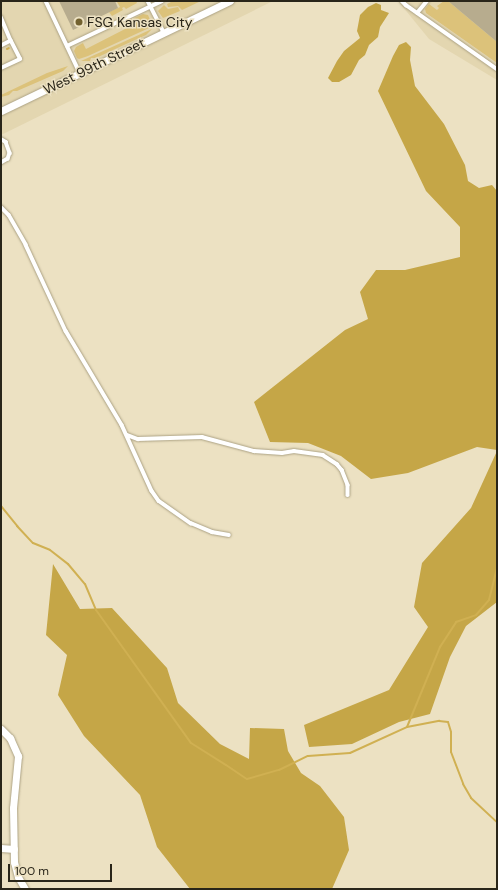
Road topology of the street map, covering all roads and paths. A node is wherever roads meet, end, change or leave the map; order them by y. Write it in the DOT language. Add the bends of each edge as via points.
graph roads {
  1 [pos="46,1"];
  2 [pos="148,1"];
  3 [pos="162,1"];
  4 [pos="230,1"];
  5 [pos="402,1"];
  6 [pos="427,1"];
  7 [pos="150,6"];
  8 [pos="417,13"];
  9 [pos="1,17"];
  10 [pos="164,33"];
  11 [pos="11,41"];
  12 [pos="1,46"];
  13 [pos="67,46"];
  14 [pos="1,68"];
  15 [pos="497,69"];
  16 [pos="80,73"];
  17 [pos="1,111"];
  18 [pos="1,139"];
  19 [pos="1,163"];
  20 [pos="1,207"];
  21 [pos="127,435"];
  22 [pos="348,494"];
  23 [pos="229,535"];
  24 [pos="1,729"];
  25 [pos="1,848"];
  26 [pos="14,849"];
  27 [pos="25,889"];
  1 -- 13 [label="lane"];
  2 -- 7 [label="lane"];
  3 -- 7 [label="lane"];
  4 -- 10 [label="street, West 99th Street"];
  5 -- 8 [label="lane"];
  6 -- 8 [label="lane"];
  7 -- 10 [label="lane"];
  7 -- 13 [label="lane"];
  8 -- 15 [label="lane"];
  9 -- 11 [label="lane"];
  10 -- 16 [label="street, West 99th Street"];
  11 -- 12 [label="lane"];
  11 -- 14 [label="lane" via="20,59"];
  13 -- 16 [label="lane"];
  16 -- 17 [label="street, West 99th Street"];
  18 -- 19 [label="lane" via="6,142 10,153"];
  20 -- 21 [label="lane" via="15,225 66,331"];
  21 -- 22 [label="lane" via="138,439 202,437 254,451 294,451 324,455 342,470"];
  21 -- 23 [label="lane" via="159,501 190,523 212,532"];
  24 -- 26 [label="street" via="10,738 18,756 14,793"];
  25 -- 26 [label="street"];
  26 -- 27 [label="street" via="16,870"];
}
